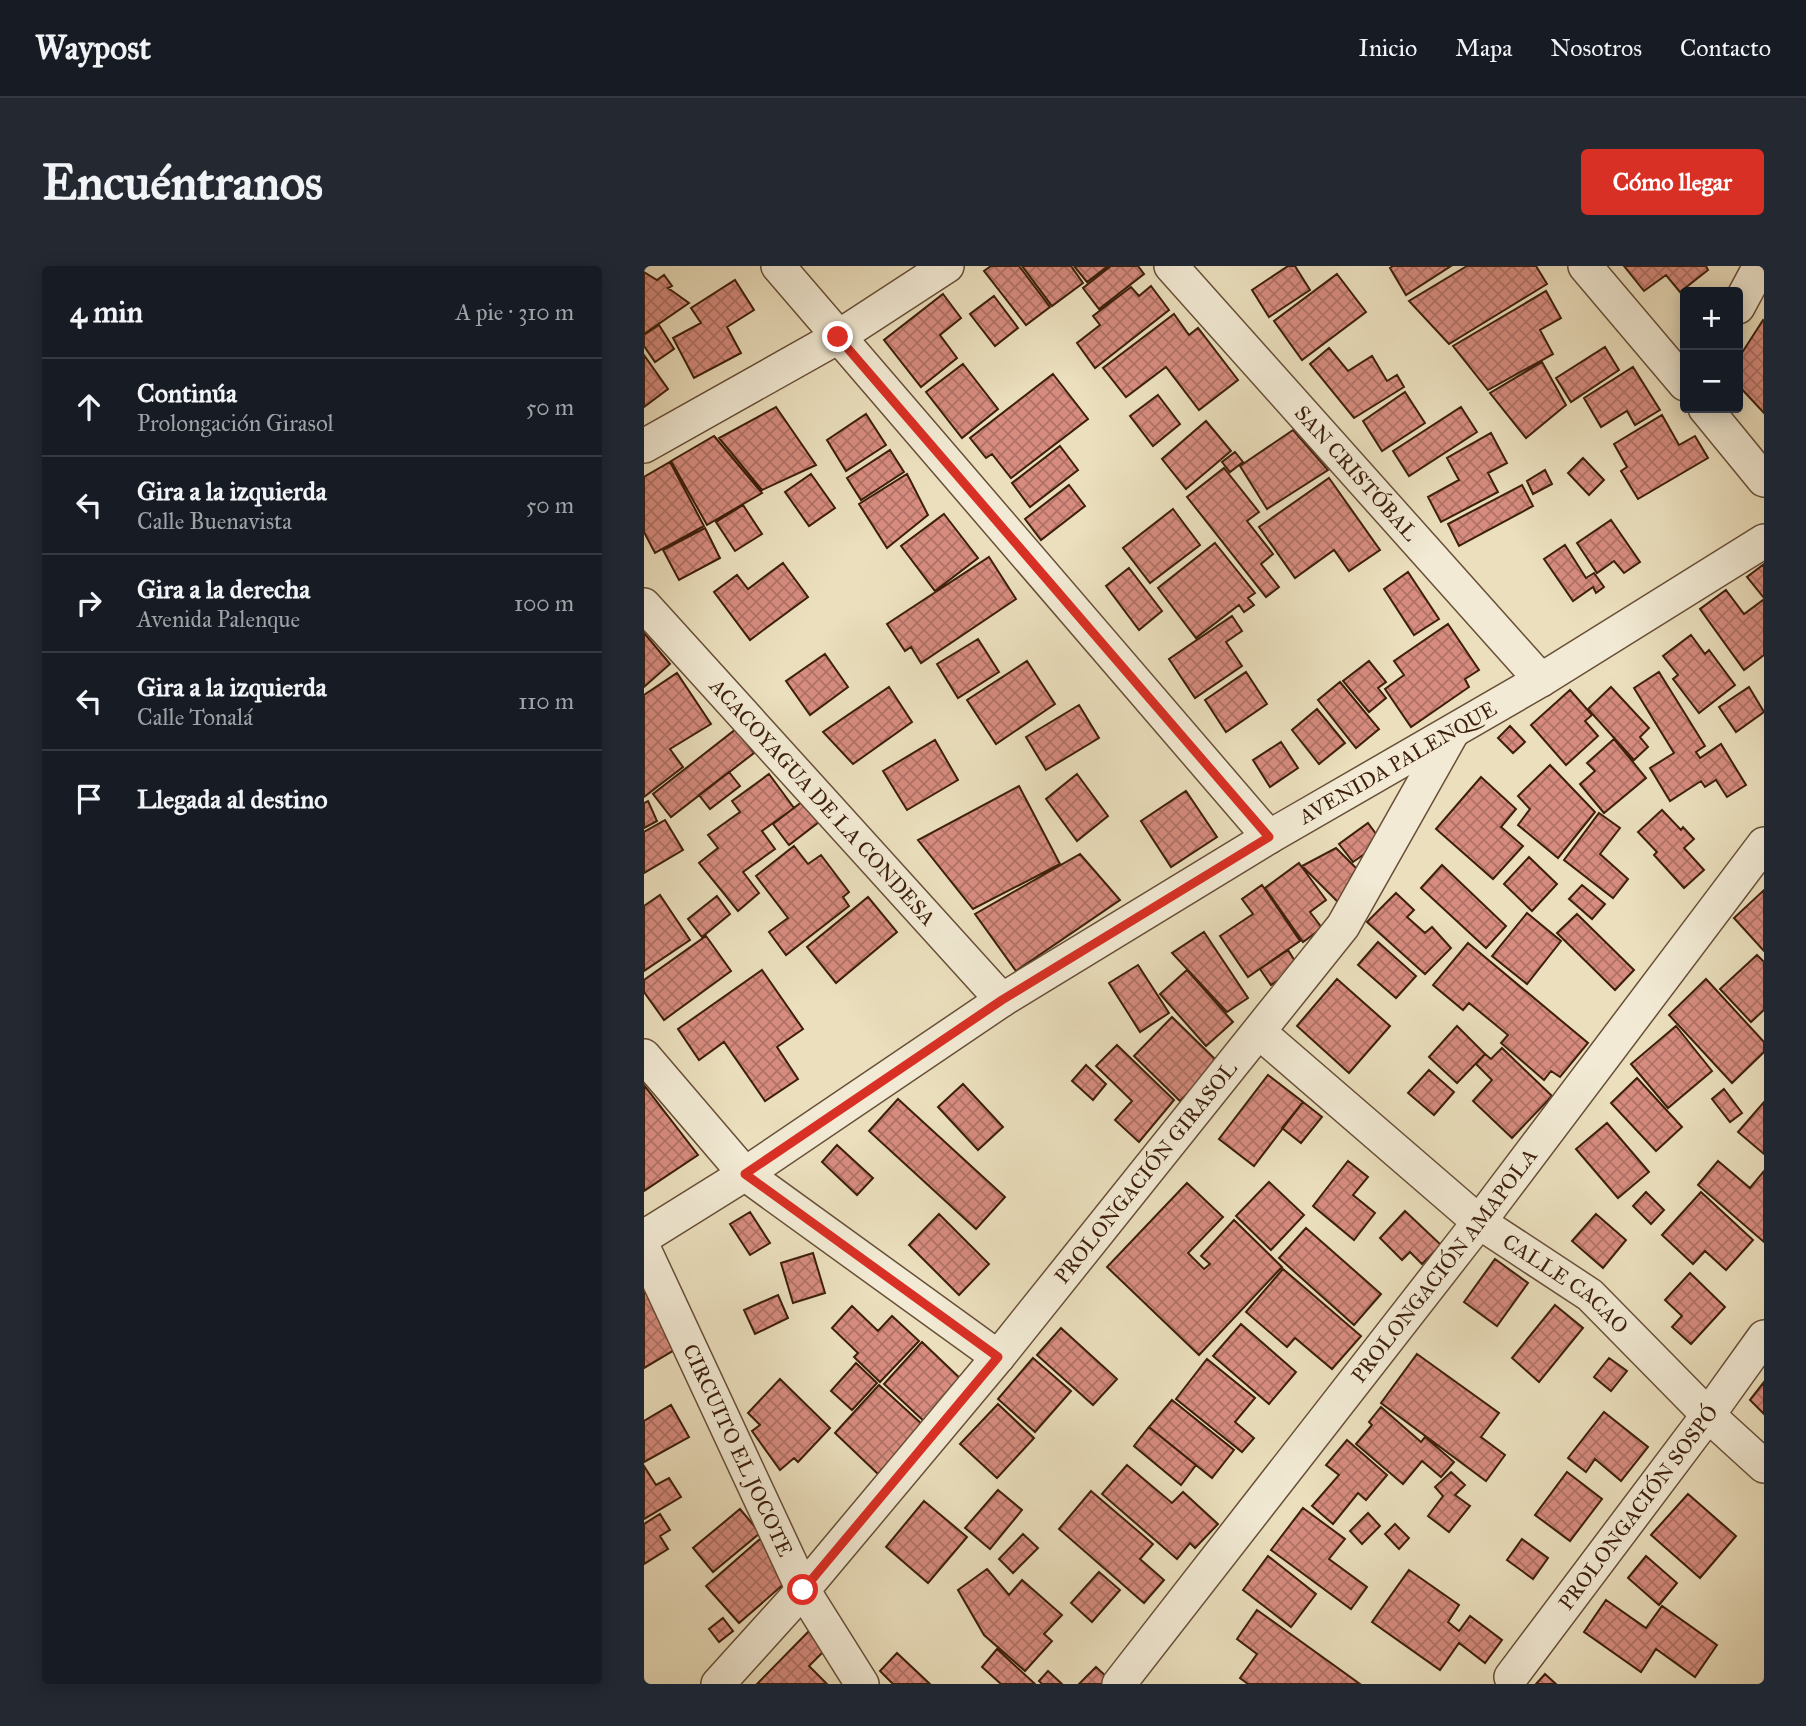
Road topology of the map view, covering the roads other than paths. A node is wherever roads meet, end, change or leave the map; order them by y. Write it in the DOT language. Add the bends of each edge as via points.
graph roads {
  1 [pos="778,266"];
  2 [pos="947,266"];
  3 [pos="1171,266"];
  4 [pos="1585,266"];
  5 [pos="1760,266"];
  6 [pos="1743,298"];
  7 [pos="838,337"];
  8 [pos="1680,378"];
  9 [pos="1709,413"];
  10 [pos="644,446"];
  11 [pos="1764,480"];
  12 [pos="1764,541"];
  13 [pos="644,605"];
  14 [pos="1541,680"];
  15 [pos="1453,731"];
  16 [pos="1269,837"];
  17 [pos="1764,844"];
  18 [pos="1002,1000"];
  19 [pos="1259,1032"];
  20 [pos="644,1056"];
  21 [pos="745,1174"];
  22 [pos="1479,1222"];
  23 [pos="644,1237"];
  24 [pos="644,1250"];
  25 [pos="1764,1336"];
  26 [pos="998,1357"];
  27 [pos="1708,1415"];
  28 [pos="1764,1466"];
  29 [pos="803,1590"];
  30 [pos="1511,1677"];
  31 [pos="718,1684"];
  32 [pos="862,1684"];
  33 [pos="1119,1684"];
  1 -- 7 [label="street"];
  2 -- 7 [label="street"];
  3 -- 14 [label="street, SAN CRISTÓBAL"];
  4 -- 8 [label="street"];
  5 -- 6 [label="street"];
  7 -- 10 [label="street"];
  7 -- 16 [label="street"];
  9 -- 11 [label="street"];
  12 -- 14 [label="street, AVENIDA PALENQUE"];
  13 -- 18 [label="street, ACACOYAGUA DE LA CONDESA"];
  14 -- 15 [label="street, AVENIDA PALENQUE"];
  15 -- 16 [label="street, AVENIDA PALENQUE"];
  15 -- 19 [label="street, PROLONGACIÓN GIRASOL" via="1343,926"];
  16 -- 18 [label="street, AVENIDA PALENQUE"];
  17 -- 22 [label="street, PROLONGACIÓN AMAPOLA"];
  18 -- 21 [label="street, AVENIDA PALENQUE"];
  19 -- 22 [label="street, CALLE CACAO"];
  19 -- 26 [label="street, PROLONGACIÓN GIRASOL"];
  20 -- 21 [label="street"];
  21 -- 23 [label="street, AVENIDA PALENQUE"];
  21 -- 26 [label="street"];
  22 -- 27 [label="street, CALLE CACAO" via="1590,1295"];
  22 -- 33 [label="street, PROLONGACIÓN AMAPOLA"];
  24 -- 29 [label="street, CIRCUITO EL JOCOTE"];
  25 -- 27 [label="street, PROLONGACIÓN SOSPÓ"];
  26 -- 29 [label="street, PROLONGACIÓN GIRASOL"];
  27 -- 28 [label="street, CALLE CACAO"];
  27 -- 30 [label="street, PROLONGACIÓN SOSPÓ"];
  29 -- 31 [label="street, PROLONGACIÓN GIRASOL"];
  29 -- 32 [label="street, CIRCUITO EL JOCOTE"];
}
